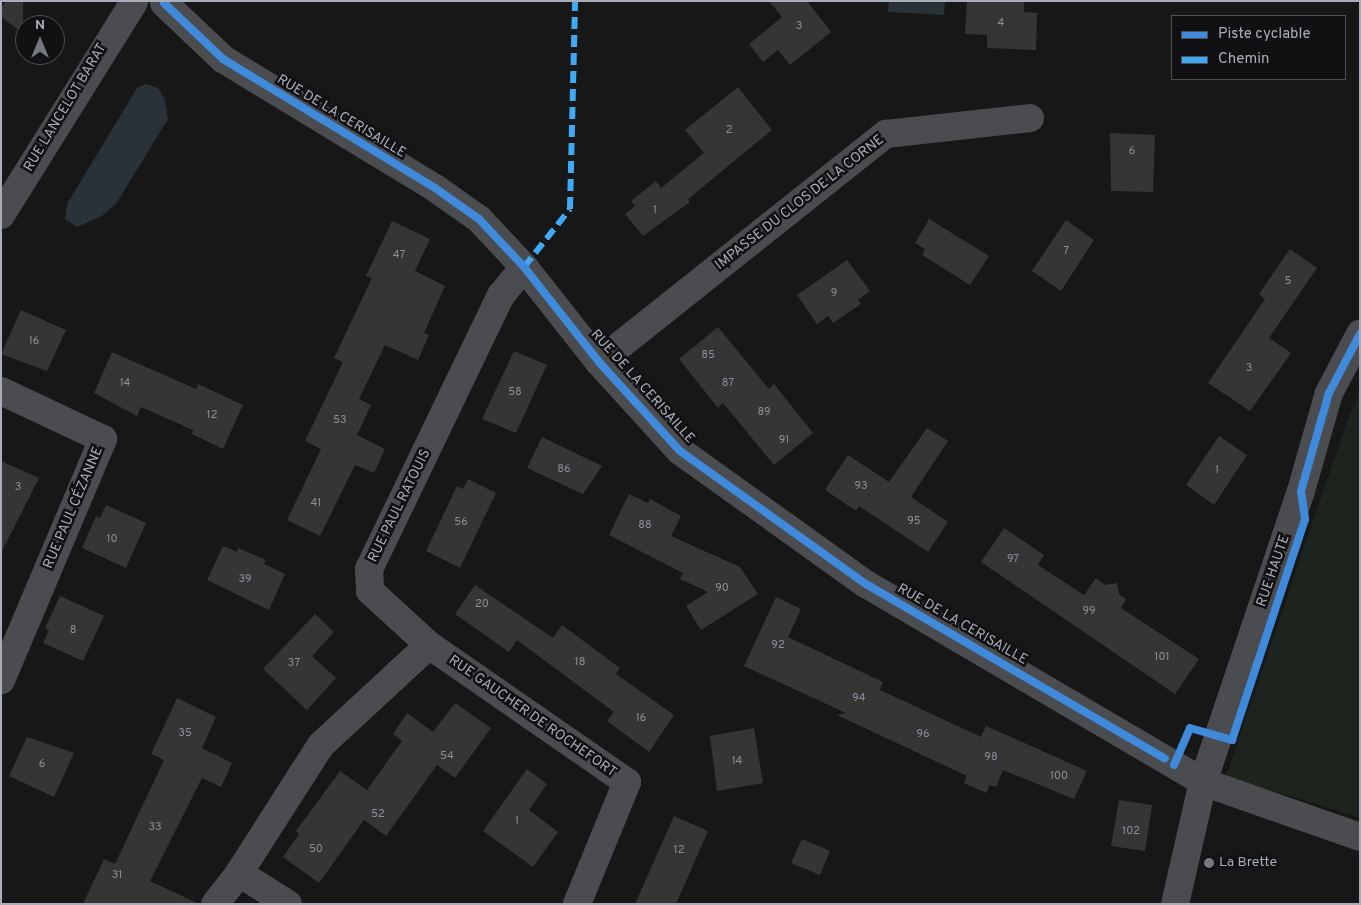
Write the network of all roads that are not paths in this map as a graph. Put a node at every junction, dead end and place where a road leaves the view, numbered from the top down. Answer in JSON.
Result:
{"nodes":[{"id":1,"x":133,"y":2,"type":"edge"},
{"id":2,"x":164,"y":2,"type":"edge"},
{"id":3,"x":1030,"y":118,"type":"dead end"},
{"id":4,"x":1,"y":215,"type":"edge"},
{"id":5,"x":524,"y":267,"type":"junction"},
{"id":6,"x":1360,"y":334,"type":"edge"},
{"id":7,"x":599,"y":362,"type":"junction"},
{"id":8,"x":1,"y":391,"type":"edge"},
{"id":9,"x":429,"y":645,"type":"junction"},
{"id":10,"x":1,"y":680,"type":"edge"},
{"id":11,"x":1203,"y":782,"type":"junction"},
{"id":12,"x":1360,"y":837,"type":"edge"},
{"id":13,"x":239,"y":873,"type":"junction"},
{"id":14,"x":215,"y":904,"type":"edge"},
{"id":15,"x":288,"y":904,"type":"edge"},
{"id":16,"x":577,"y":904,"type":"edge"},
{"id":17,"x":1175,"y":904,"type":"edge"}],
"edges":[{"from":1,"to":2,"type":"street"},
{"from":1,"to":4,"type":"street","name":"RUE LANCELOT BARAT"},
{"from":2,"to":5,"type":"street","name":"RUE DE LA CERISAILLE"},
{"from":3,"to":7,"type":"street","name":"IMPASSE DU CLOS DE LA CORNE"},
{"from":5,"to":7,"type":"street","name":"RUE DE LA CERISAILLE"},
{"from":5,"to":9,"type":"street","name":"RUE PAUL RATOUIS"},
{"from":6,"to":11,"type":"street","name":"RUE HAUTE"},
{"from":7,"to":11,"type":"street","name":"RUE DE LA CERISAILLE"},
{"from":8,"to":10,"type":"street","name":"RUE PAUL CÉZANNE"},
{"from":9,"to":13,"type":"street"},
{"from":9,"to":16,"type":"street","name":"RUE GAUCHER DE ROCHEFORT"},
{"from":11,"to":12,"type":"street","name":"RUE DE LA CERISAILLE"},
{"from":11,"to":17,"type":"street","name":"RUE HAUTE"},
{"from":13,"to":14,"type":"street"},
{"from":13,"to":15,"type":"street"}]}
